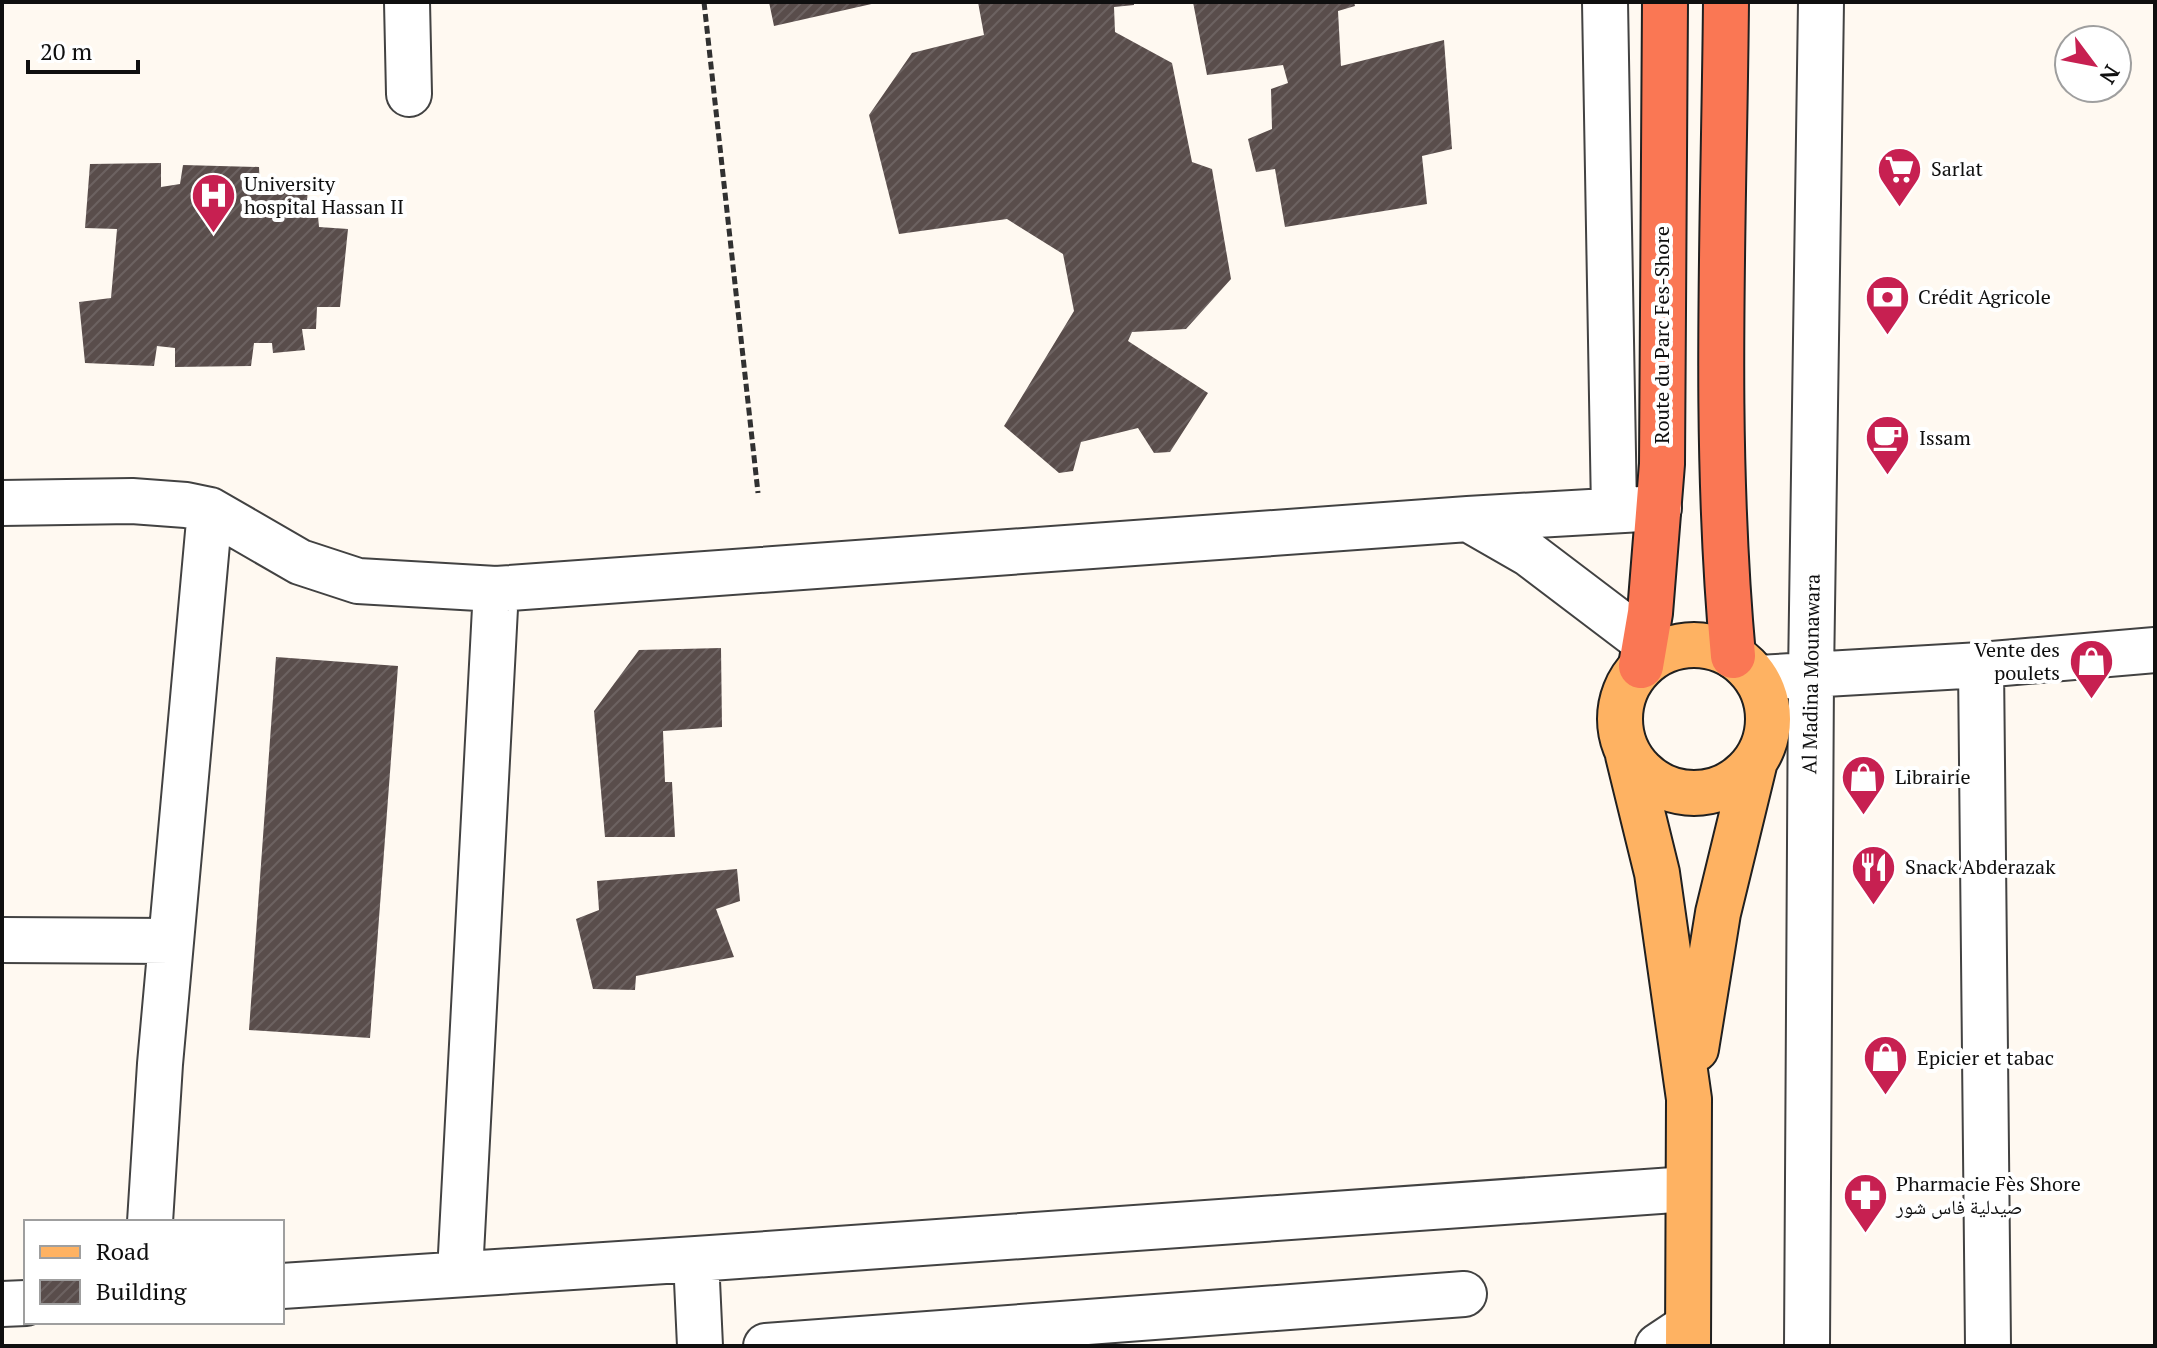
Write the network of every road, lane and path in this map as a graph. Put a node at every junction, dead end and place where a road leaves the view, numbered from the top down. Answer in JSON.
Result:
{"nodes":[{"id":1,"x":407,"y":2,"type":"edge"},
{"id":2,"x":704,"y":2,"type":"edge"},
{"id":3,"x":1605,"y":2,"type":"edge"},
{"id":4,"x":1665,"y":2,"type":"edge"},
{"id":5,"x":1726,"y":2,"type":"edge"},
{"id":6,"x":1821,"y":2,"type":"edge"},
{"id":7,"x":409,"y":94,"type":"dead end"},
{"id":8,"x":758,"y":493,"type":"dead end"},
{"id":9,"x":2,"y":503,"type":"edge"},
{"id":10,"x":1659,"y":508,"type":"junction"},
{"id":11,"x":210,"y":510,"type":"junction"},
{"id":12,"x":1614,"y":510,"type":"junction"},
{"id":13,"x":1468,"y":519,"type":"junction"},
{"id":14,"x":496,"y":589,"type":"junction"},
{"id":15,"x":2155,"y":650,"type":"edge"},
{"id":16,"x":1643,"y":654,"type":"junction"},
{"id":17,"x":1981,"y":665,"type":"junction"},
{"id":18,"x":1746,"y":667,"type":"junction"},
{"id":19,"x":1811,"y":676,"type":"junction"},
{"id":20,"x":1628,"y":755,"type":"junction"},
{"id":21,"x":1754,"y":765,"type":"junction"},
{"id":22,"x":2,"y":940,"type":"edge"},
{"id":23,"x":171,"y":941,"type":"junction"},
{"id":24,"x":1689,"y":1099,"type":"junction"},
{"id":25,"x":1688,"y":1189,"type":"junction"},
{"id":26,"x":150,"y":1220,"type":"edge"},
{"id":27,"x":696,"y":1259,"type":"junction"},
{"id":28,"x":460,"y":1273,"type":"junction"},
{"id":29,"x":284,"y":1286,"type":"edge"},
{"id":30,"x":1464,"y":1294,"type":"dead end"},
{"id":31,"x":24,"y":1303,"type":"edge"},
{"id":32,"x":2,"y":1304,"type":"edge"},
{"id":33,"x":1678,"y":1339,"type":"edge"},
{"id":34,"x":700,"y":1346,"type":"edge"},
{"id":35,"x":766,"y":1346,"type":"edge"},
{"id":36,"x":1807,"y":1346,"type":"edge"},
{"id":37,"x":1988,"y":1346,"type":"edge"}],
"edges":[{"from":1,"to":7,"type":"street"},
{"from":2,"to":8,"type":"path"},
{"from":3,"to":12,"type":"street"},
{"from":4,"to":10,"type":"highway","name":"Route du Parc Fes-Shore"},
{"from":5,"to":18,"type":"highway"},
{"from":6,"to":19,"type":"street","name":"Al Madina Mounawara"},
{"from":9,"to":11,"type":"street"},
{"from":10,"to":12,"type":"street"},
{"from":10,"to":16,"type":"highway","name":"Route du Parc Fes-Shore"},
{"from":11,"to":14,"type":"street"},
{"from":11,"to":23,"type":"street"},
{"from":12,"to":13,"type":"street"},
{"from":13,"to":14,"type":"street"},
{"from":13,"to":16,"type":"street"},
{"from":14,"to":28,"type":"street"},
{"from":15,"to":17,"type":"street"},
{"from":16,"to":18,"type":"main road"},
{"from":16,"to":20,"type":"main road"},
{"from":17,"to":19,"type":"street"},
{"from":17,"to":37,"type":"street"},
{"from":18,"to":19,"type":"street"},
{"from":18,"to":21,"type":"main road"},
{"from":19,"to":36,"type":"street","name":"Al Madina Mounawara"},
{"from":20,"to":21,"type":"main road"},
{"from":20,"to":24,"type":"main road"},
{"from":21,"to":24,"type":"main road"},
{"from":22,"to":23,"type":"street"},
{"from":23,"to":26,"type":"street"},
{"from":24,"to":25,"type":"main road"},
{"from":25,"to":27,"type":"street"},
{"from":25,"to":33,"type":"main road"},
{"from":27,"to":28,"type":"street"},
{"from":27,"to":34,"type":"street"},
{"from":28,"to":29,"type":"street"},
{"from":30,"to":35,"type":"street"},
{"from":31,"to":32,"type":"street"}]}
